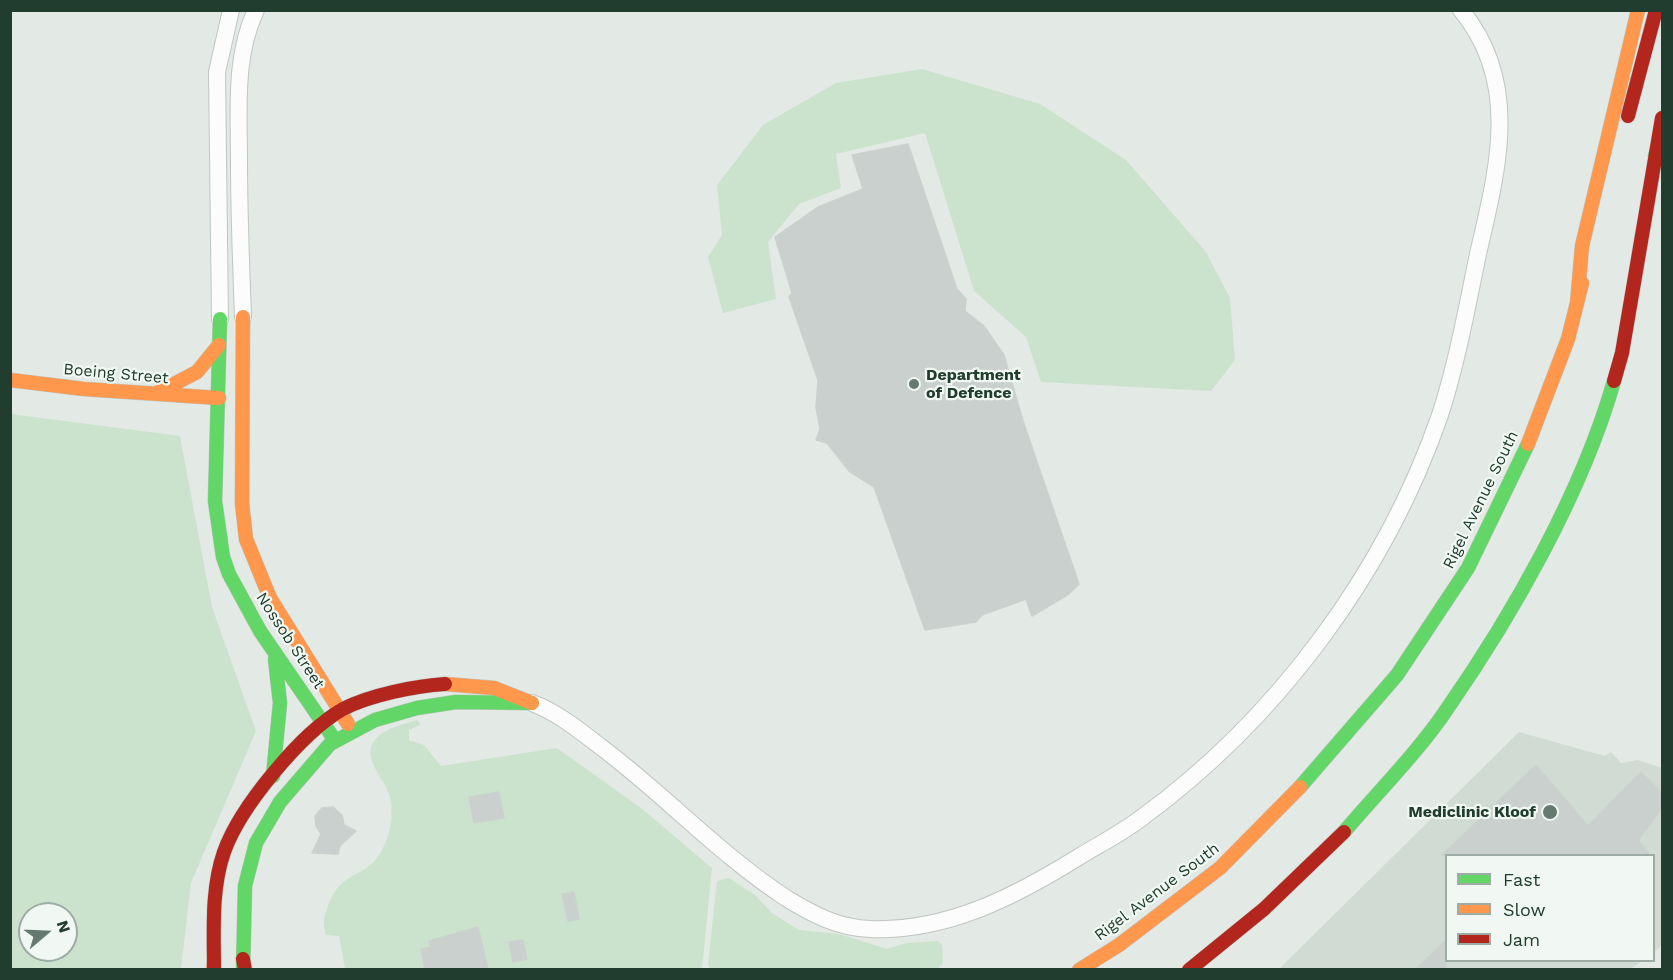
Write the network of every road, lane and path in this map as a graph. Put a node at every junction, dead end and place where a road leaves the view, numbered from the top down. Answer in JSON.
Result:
{"nodes":[{"id":1,"x":231,"y":10,"type":"edge"},
{"id":2,"x":256,"y":10,"type":"edge"},
{"id":3,"x":1461,"y":10,"type":"edge"},
{"id":4,"x":1638,"y":10,"type":"edge"},
{"id":5,"x":1656,"y":10,"type":"edge"},
{"id":6,"x":1662,"y":118,"type":"edge"},
{"id":7,"x":1662,"y":135,"type":"edge"},
{"id":8,"x":1655,"y":156,"type":"junction"},
{"id":9,"x":1577,"y":304,"type":"junction"},
{"id":10,"x":243,"y":317,"type":"junction"},
{"id":11,"x":220,"y":319,"type":"joint"},
{"id":12,"x":219,"y":345,"type":"junction"},
{"id":13,"x":10,"y":380,"type":"edge"},
{"id":14,"x":155,"y":394,"type":"junction"},
{"id":15,"x":191,"y":397,"type":"junction"},
{"id":16,"x":219,"y":398,"type":"junction"},
{"id":17,"x":217,"y":450,"type":"junction"},
{"id":18,"x":243,"y":478,"type":"junction"},
{"id":19,"x":273,"y":649,"type":"junction"},
{"id":20,"x":532,"y":703,"type":"junction"},
{"id":21,"x":341,"y":710,"type":"junction"},
{"id":22,"x":324,"y":724,"type":"junction"},
{"id":23,"x":353,"y":731,"type":"junction"},
{"id":24,"x":335,"y":740,"type":"junction"},
{"id":25,"x":273,"y":776,"type":"junction"},
{"id":26,"x":244,"y":966,"type":"edge"},
{"id":27,"x":214,"y":967,"type":"edge"},
{"id":28,"x":1080,"y":969,"type":"edge"},
{"id":29,"x":1190,"y":969,"type":"edge"}],
"edges":[{"from":1,"to":11,"type":"street"},
{"from":2,"to":10,"type":"street"},
{"from":3,"to":20,"type":"street"},
{"from":4,"to":9,"type":"main road"},
{"from":5,"to":9,"type":"main road","name":"Rigel Avenue South"},
{"from":6,"to":8,"type":"main road"},
{"from":7,"to":8,"type":"main road"},
{"from":8,"to":29,"type":"main road"},
{"from":9,"to":28,"type":"main road","name":"Rigel Avenue South"},
{"from":10,"to":16,"type":"main road"},
{"from":10,"to":18,"type":"main road"},
{"from":11,"to":12,"type":"main road","name":"Nossob Street"},
{"from":12,"to":14,"type":"main road"},
{"from":12,"to":16,"type":"main road","name":"Nossob Street"},
{"from":13,"to":14,"type":"main road","name":"Boeing Street"},
{"from":14,"to":15,"type":"main road","name":"Boeing Street"},
{"from":15,"to":16,"type":"main road","name":"Boeing Street"},
{"from":15,"to":17,"type":"main road"},
{"from":16,"to":17,"type":"main road","name":"Nossob Street"},
{"from":16,"to":18,"type":"main road"},
{"from":17,"to":19,"type":"main road","name":"Nossob Street"},
{"from":18,"to":21,"type":"main road","name":"Nossob Street"},
{"from":19,"to":22,"type":"main road","name":"Nossob Street"},
{"from":19,"to":25,"type":"main road"},
{"from":20,"to":21,"type":"main road"},
{"from":20,"to":23,"type":"main road"},
{"from":21,"to":22,"type":"main road"},
{"from":21,"to":23,"type":"main road","name":"Nossob Street"},
{"from":22,"to":24,"type":"main road","name":"Nossob Street"},
{"from":22,"to":25,"type":"main road"},
{"from":23,"to":24,"type":"main road"},
{"from":24,"to":26,"type":"main road"},
{"from":25,"to":27,"type":"main road"}]}
